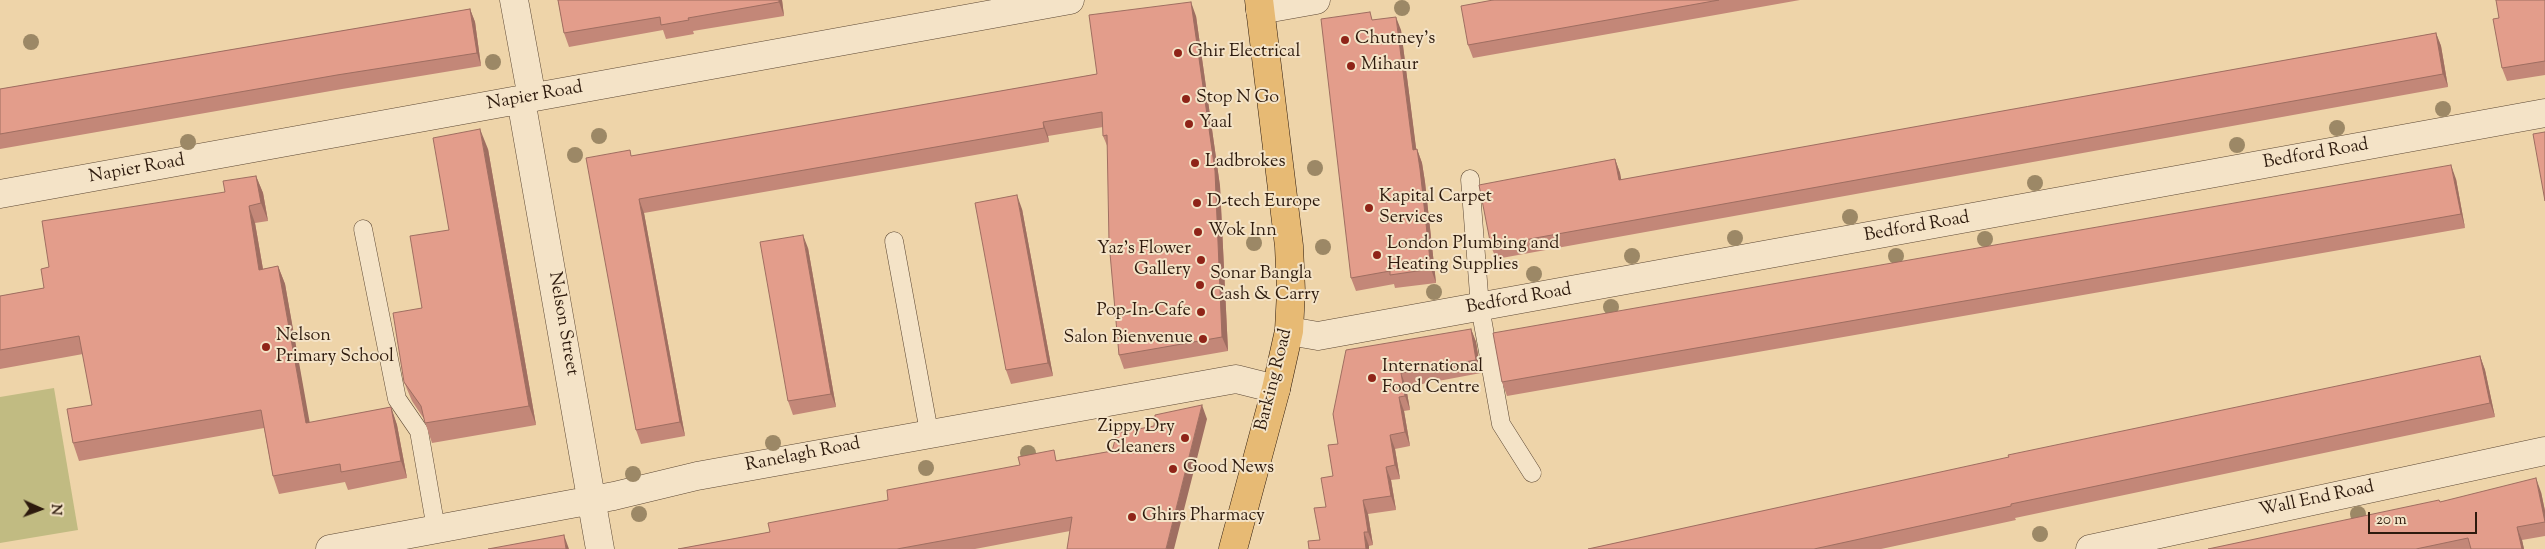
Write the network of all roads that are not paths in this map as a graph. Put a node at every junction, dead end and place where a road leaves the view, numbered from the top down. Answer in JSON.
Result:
{"nodes":[{"id":1,"x":514,"y":0,"type":"edge"},
{"id":2,"x":1070,"y":0,"type":"edge"},
{"id":3,"x":1316,"y":0,"type":"edge"},
{"id":4,"x":1259,"y":5,"type":"edge"},
{"id":5,"x":526,"y":99,"type":"junction"},
{"id":6,"x":2545,"y":113,"type":"edge"},
{"id":7,"x":1470,"y":179,"type":"dead end"},
{"id":8,"x":0,"y":194,"type":"edge"},
{"id":9,"x":363,"y":229,"type":"dead end"},
{"id":10,"x":894,"y":241,"type":"dead end"},
{"id":11,"x":1480,"y":307,"type":"junction"},
{"id":12,"x":1289,"y":331,"type":"junction"},
{"id":13,"x":1276,"y":389,"type":"junction"},
{"id":14,"x":929,"y":432,"type":"junction"},
{"id":15,"x":2545,"y":451,"type":"edge"},
{"id":16,"x":1532,"y":472,"type":"dead end"},
{"id":17,"x":592,"y":500,"type":"junction"},
{"id":18,"x":436,"y":529,"type":"junction"},
{"id":19,"x":330,"y":549,"type":"edge"},
{"id":20,"x":600,"y":549,"type":"edge"},
{"id":21,"x":1233,"y":549,"type":"edge"},
{"id":22,"x":2090,"y":549,"type":"edge"}],
"edges":[{"from":1,"to":5,"type":"street","name":"Nelson Street"},
{"from":2,"to":5,"type":"street","name":"Napier Road"},
{"from":3,"to":4,"type":"street"},
{"from":4,"to":12,"type":"main road","name":"Barking Road"},
{"from":5,"to":8,"type":"street","name":"Napier Road"},
{"from":5,"to":17,"type":"street","name":"Nelson Street"},
{"from":6,"to":11,"type":"street","name":"Bedford Road"},
{"from":7,"to":11,"type":"lane"},
{"from":9,"to":18,"type":"lane"},
{"from":10,"to":14,"type":"lane"},
{"from":11,"to":12,"type":"street","name":"Bedford Road"},
{"from":11,"to":16,"type":"lane"},
{"from":12,"to":13,"type":"main road","name":"Barking Road"},
{"from":13,"to":14,"type":"street","name":"Ranelagh Road"},
{"from":13,"to":21,"type":"main road","name":"Barking Road"},
{"from":14,"to":17,"type":"street","name":"Ranelagh Road"},
{"from":15,"to":22,"type":"street","name":"Wall End Road"},
{"from":17,"to":18,"type":"street","name":"Ranelagh Road"},
{"from":17,"to":20,"type":"street","name":"Nelson Street"},
{"from":18,"to":19,"type":"street","name":"Ranelagh Road"}]}
